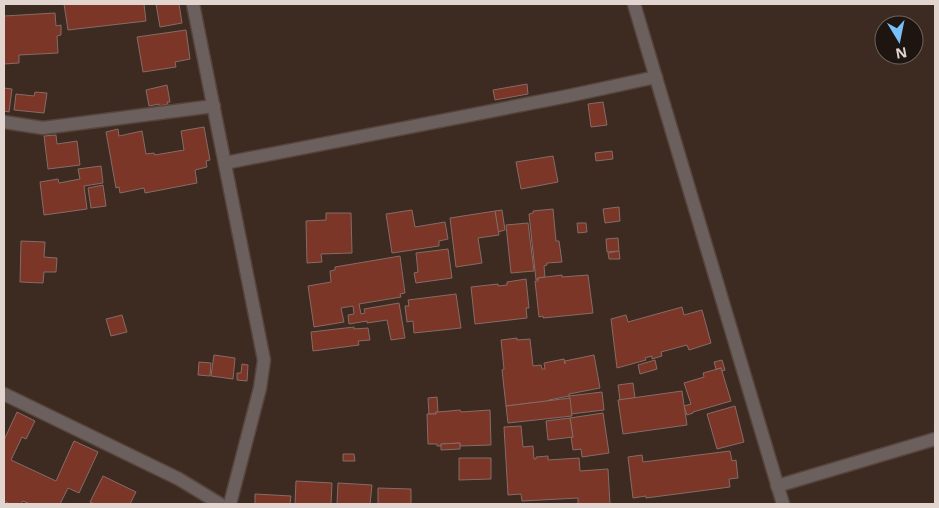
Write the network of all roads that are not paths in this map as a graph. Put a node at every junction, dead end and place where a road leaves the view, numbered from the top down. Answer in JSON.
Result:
{"nodes":[{"id":1,"x":193,"y":4,"type":"edge"},
{"id":2,"x":634,"y":4,"type":"edge"},
{"id":3,"x":656,"y":77,"type":"junction"},
{"id":4,"x":214,"y":106,"type":"junction"},
{"id":5,"x":4,"y":122,"type":"edge"},
{"id":6,"x":225,"y":163,"type":"junction"},
{"id":7,"x":4,"y":394,"type":"edge"},
{"id":8,"x":935,"y":439,"type":"edge"},
{"id":9,"x":777,"y":486,"type":"junction"},
{"id":10,"x":220,"y":504,"type":"edge"},
{"id":11,"x":230,"y":504,"type":"edge"},
{"id":12,"x":783,"y":504,"type":"edge"}],
"edges":[{"from":1,"to":4,"type":"street"},
{"from":2,"to":3,"type":"street"},
{"from":3,"to":6,"type":"street"},
{"from":3,"to":9,"type":"street"},
{"from":4,"to":5,"type":"street"},
{"from":4,"to":6,"type":"street"},
{"from":6,"to":11,"type":"street"},
{"from":7,"to":10,"type":"street"},
{"from":8,"to":9,"type":"street"},
{"from":9,"to":12,"type":"street"}]}
